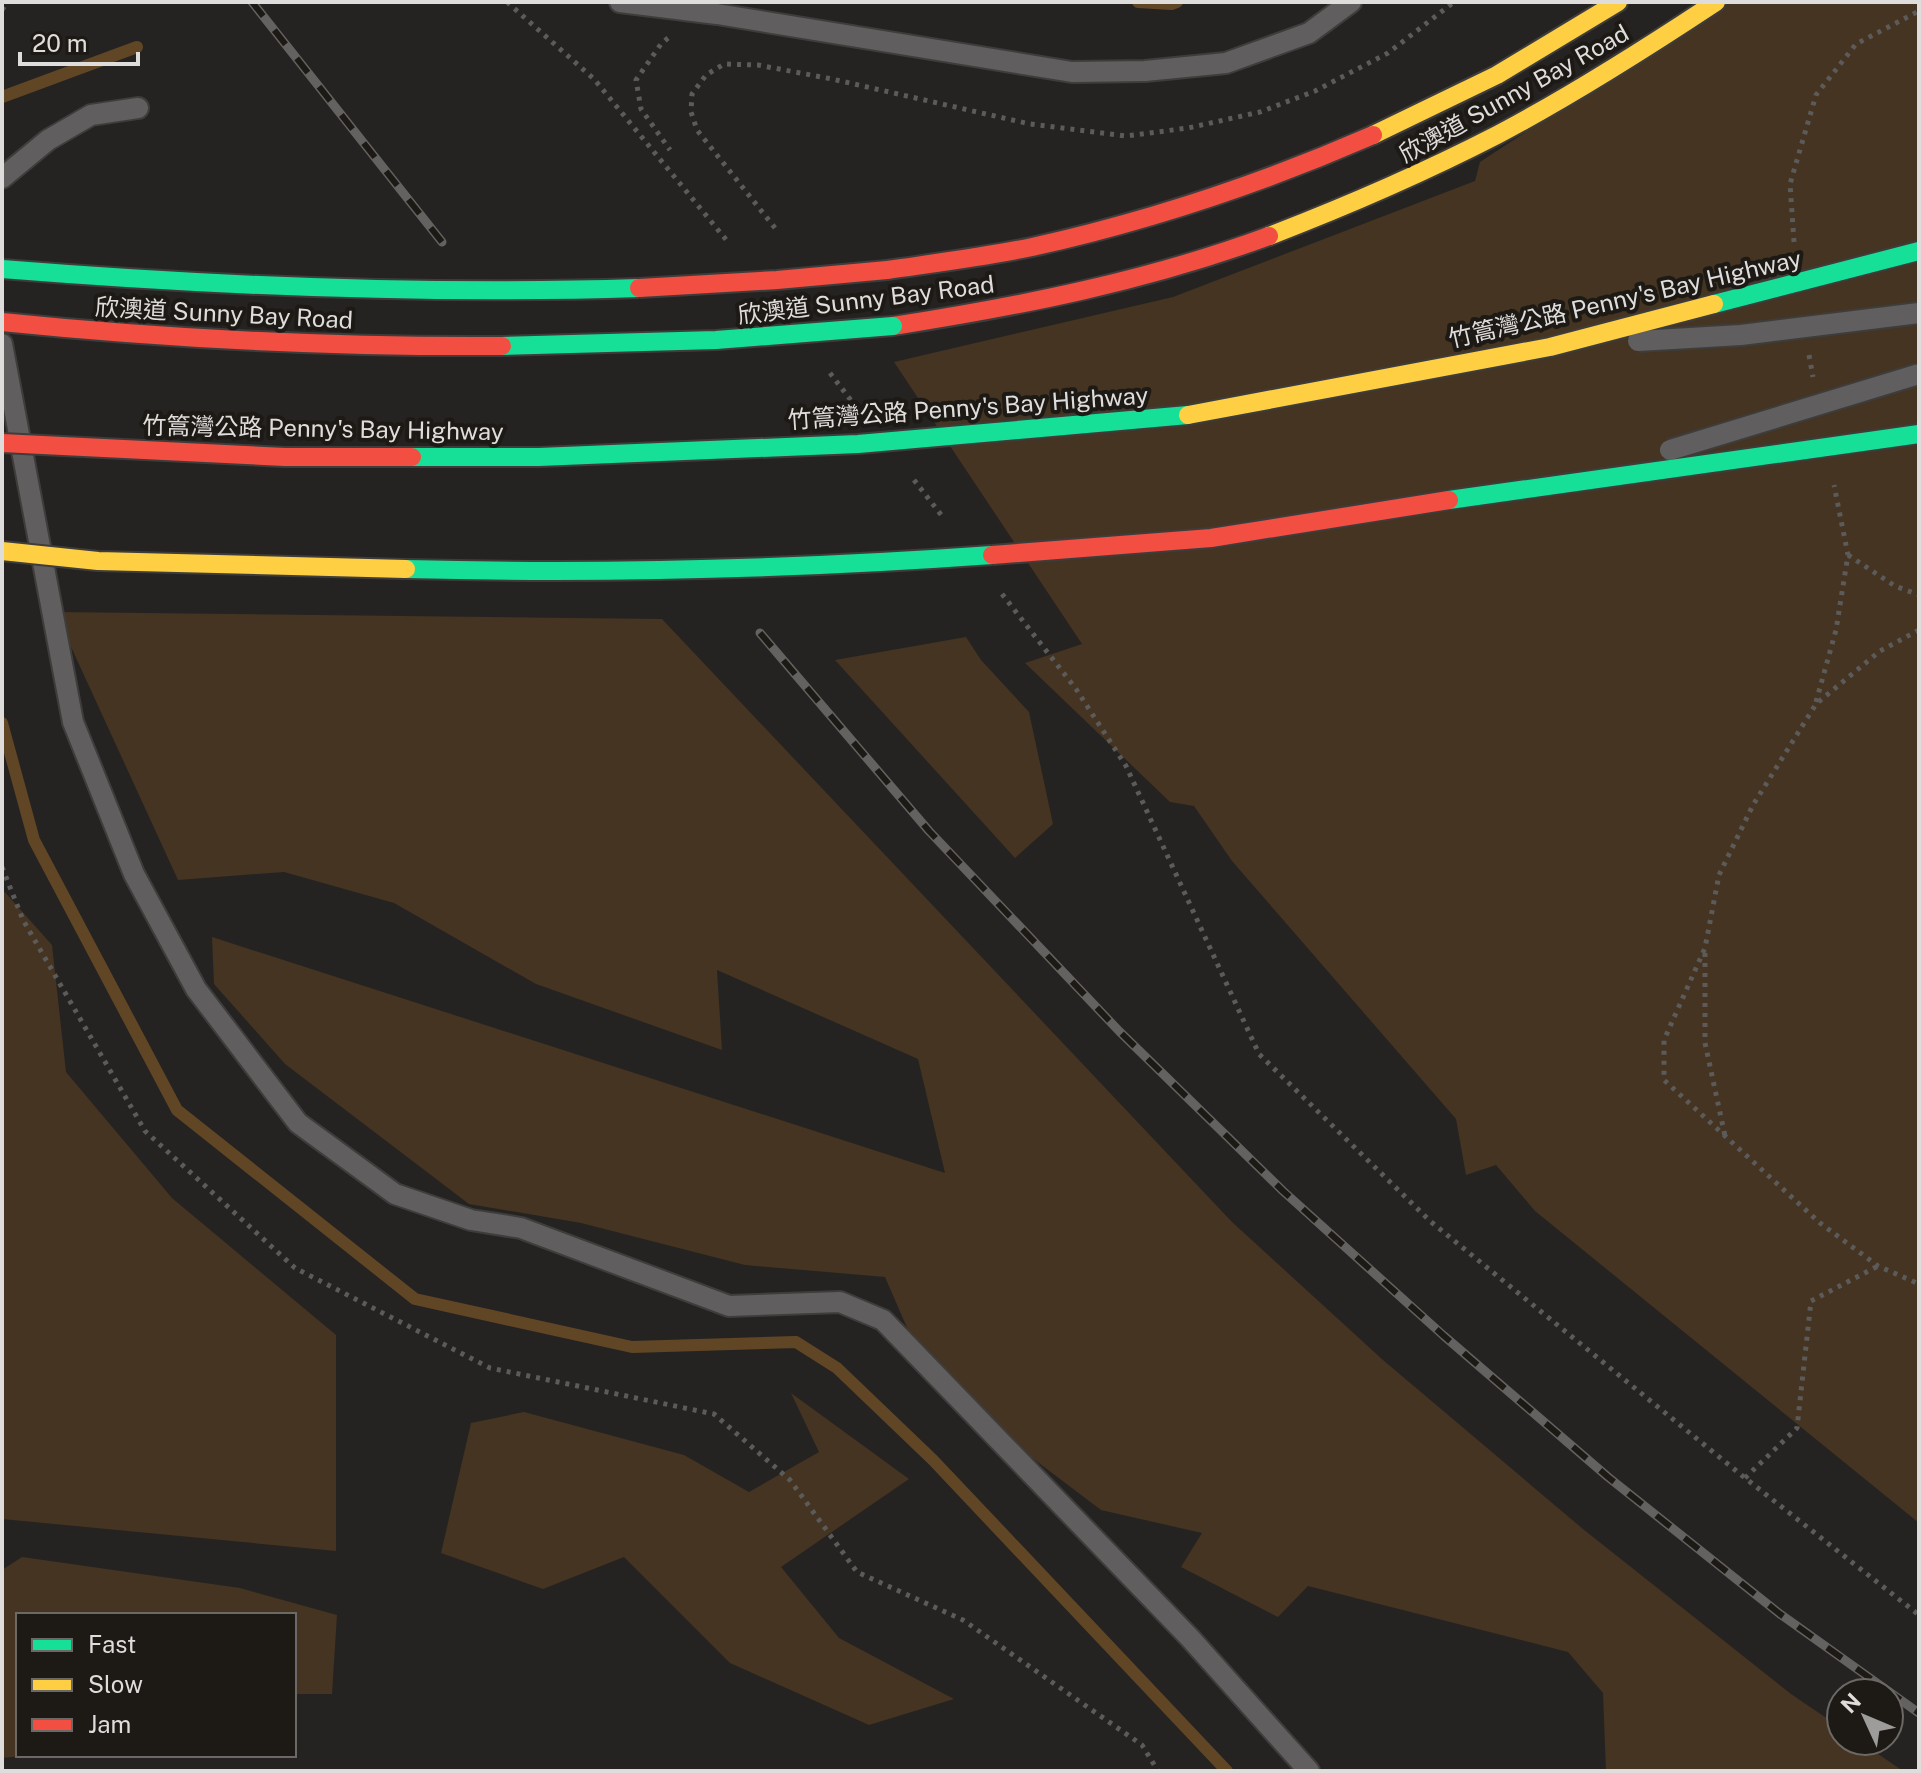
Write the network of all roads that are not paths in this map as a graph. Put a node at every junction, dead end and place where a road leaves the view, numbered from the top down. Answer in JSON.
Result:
{"nodes":[{"id":1,"x":620,"y":2,"type":"edge"},
{"id":2,"x":1351,"y":2,"type":"edge"},
{"id":3,"x":1618,"y":2,"type":"edge"},
{"id":4,"x":1716,"y":2,"type":"edge"},
{"id":5,"x":138,"y":108,"type":"dead end"},
{"id":6,"x":2,"y":178,"type":"edge"},
{"id":7,"x":1919,"y":251,"type":"edge"},
{"id":8,"x":2,"y":269,"type":"edge"},
{"id":9,"x":1919,"y":313,"type":"edge"},
{"id":10,"x":2,"y":322,"type":"edge"},
{"id":11,"x":2,"y":344,"type":"edge"},
{"id":12,"x":1550,"y":347,"type":"junction"},
{"id":13,"x":1919,"y":374,"type":"edge"},
{"id":14,"x":1919,"y":434,"type":"edge"},
{"id":15,"x":2,"y":443,"type":"edge"},
{"id":16,"x":1565,"y":482,"type":"junction"},
{"id":17,"x":2,"y":551,"type":"edge"},
{"id":18,"x":1309,"y":1771,"type":"edge"}],
"edges":[{"from":1,"to":2,"type":"lane"},
{"from":3,"to":8,"type":"main road","name":"欣澳道 Sunny Bay Road","bridge":true},
{"from":4,"to":10,"type":"main road","name":"欣澳道 Sunny Bay Road","bridge":true},
{"from":5,"to":6,"type":"lane"},
{"from":7,"to":12,"type":"main road","name":"竹篙灣公路 Penny's Bay Highway","bridge":true},
{"from":9,"to":12,"type":"lane","bridge":true},
{"from":11,"to":18,"type":"lane"},
{"from":12,"to":15,"type":"main road","name":"竹篙灣公路 Penny's Bay Highway","bridge":true},
{"from":13,"to":16,"type":"lane","bridge":true},
{"from":14,"to":16,"type":"main road","bridge":true},
{"from":16,"to":17,"type":"main road","bridge":true}]}
